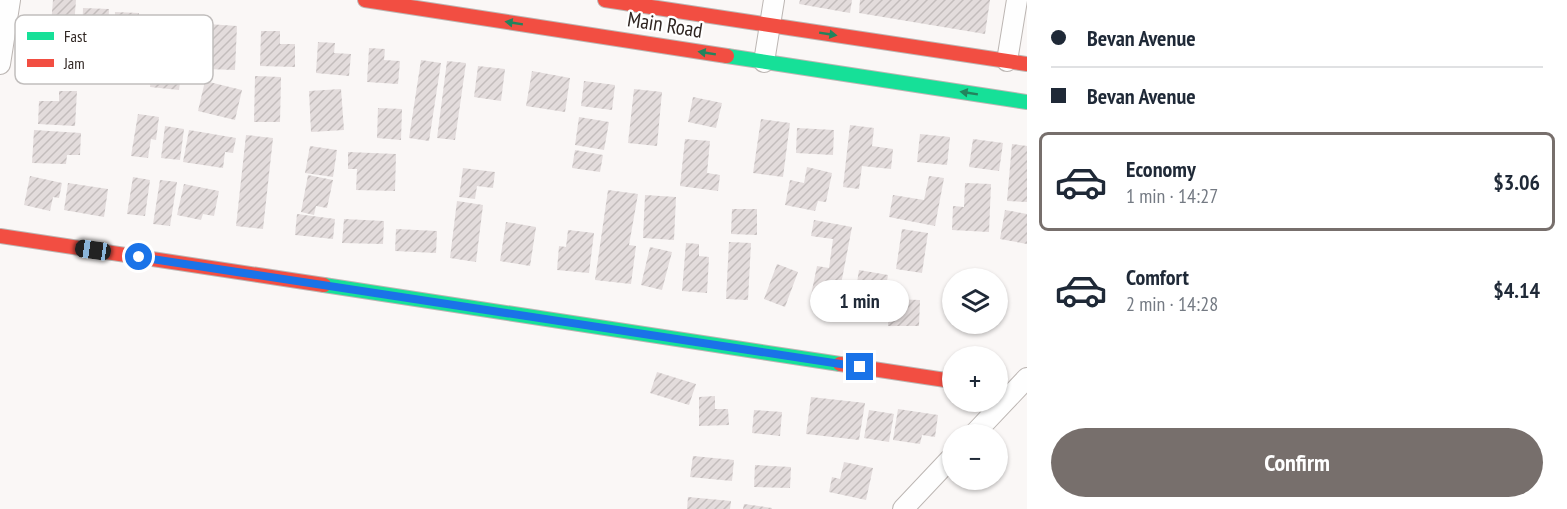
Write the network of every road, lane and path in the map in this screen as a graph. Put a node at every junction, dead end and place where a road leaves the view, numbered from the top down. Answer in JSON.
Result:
{"nodes":[{"id":1,"x":10,"y":0,"type":"edge"},
{"id":2,"x":365,"y":0,"type":"edge"},
{"id":3,"x":604,"y":0,"type":"edge"},
{"id":4,"x":774,"y":0,"type":"edge"},
{"id":5,"x":1017,"y":0,"type":"edge"},
{"id":6,"x":418,"y":4,"type":"edge"},
{"id":7,"x":770,"y":25,"type":"junction"},
{"id":8,"x":1007,"y":61,"type":"junction"},
{"id":9,"x":764,"y":62,"type":"junction"},
{"id":10,"x":0,"y":64,"type":"edge"},
{"id":11,"x":1027,"y":64,"type":"edge"},
{"id":12,"x":1027,"y":102,"type":"edge"},
{"id":13,"x":0,"y":236,"type":"edge"},
{"id":14,"x":1027,"y":378,"type":"edge"},
{"id":15,"x":942,"y":379,"type":"edge"},
{"id":16,"x":1008,"y":395,"type":"edge"},
{"id":17,"x":992,"y":412,"type":"edge"},
{"id":18,"x":982,"y":424,"type":"edge"},
{"id":19,"x":942,"y":468,"type":"edge"},
{"id":20,"x":903,"y":509,"type":"edge"}],
"edges":[{"from":1,"to":10,"type":"street"},
{"from":2,"to":6,"type":"main road","name":"Main Road"},
{"from":3,"to":7,"type":"main road","name":"Main Road"},
{"from":4,"to":7,"type":"street"},
{"from":5,"to":8,"type":"street"},
{"from":9,"to":6,"type":"main road","name":"Main Road","one_way":true},
{"from":7,"to":8,"type":"main road","name":"Main Road","one_way":true},
{"from":7,"to":9,"type":"street"},
{"from":8,"to":11,"type":"main road","name":"Main Road"},
{"from":12,"to":9,"type":"main road","name":"Main Road","one_way":true},
{"from":13,"to":15,"type":"main road"},
{"from":14,"to":16,"type":"street"},
{"from":17,"to":18,"type":"street"},
{"from":19,"to":20,"type":"street"}]}
